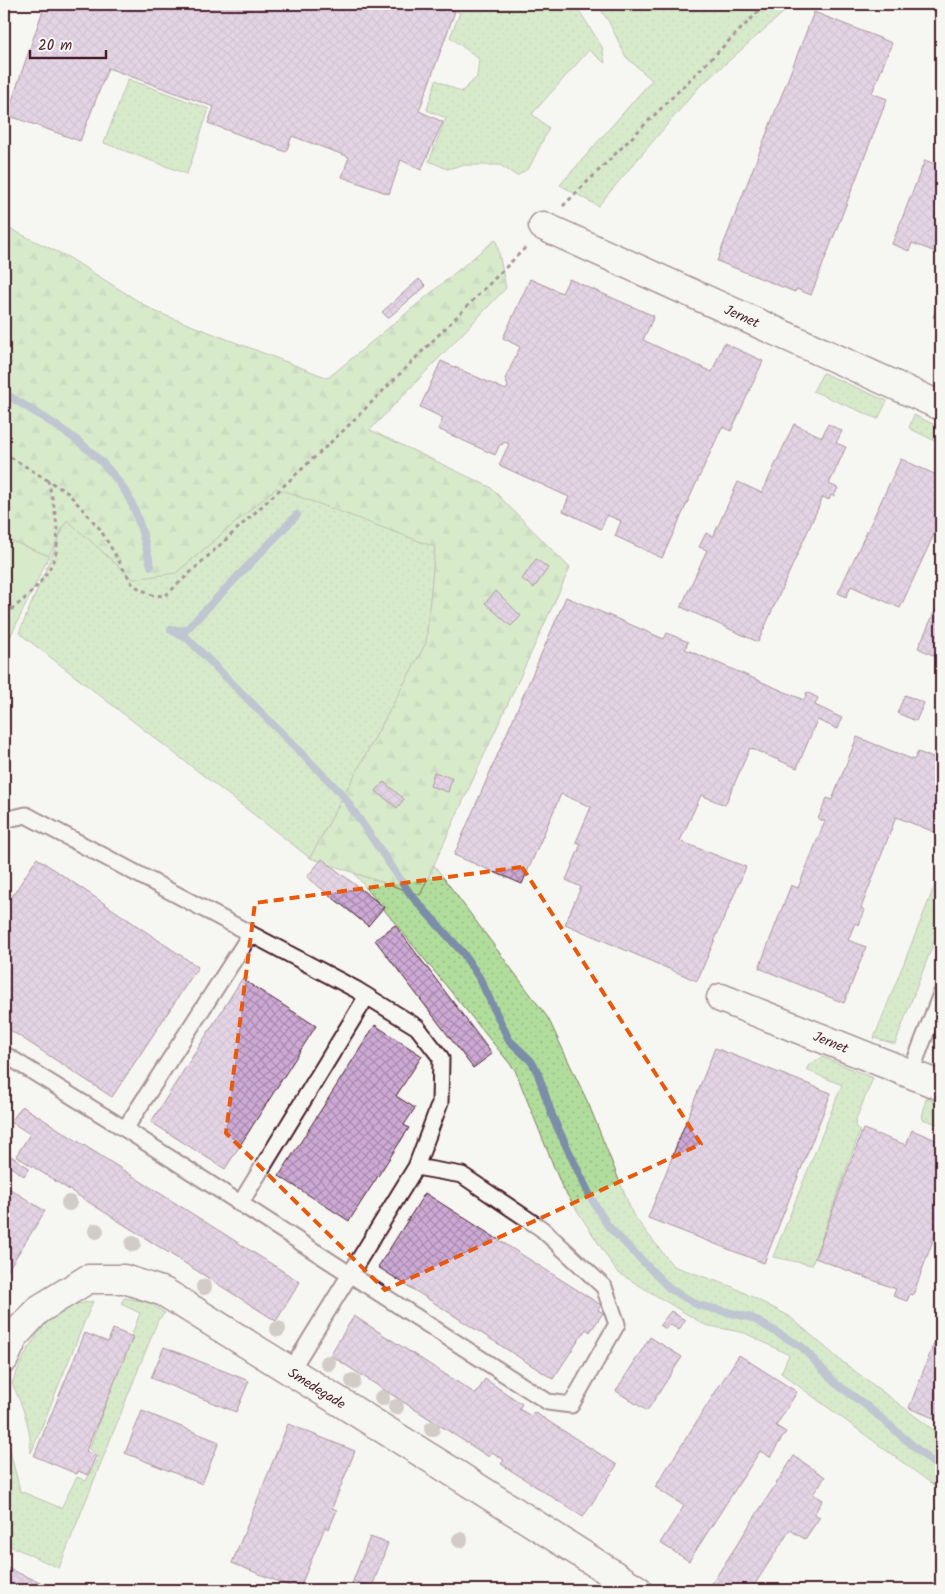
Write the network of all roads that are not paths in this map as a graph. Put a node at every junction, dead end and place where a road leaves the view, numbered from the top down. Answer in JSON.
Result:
{"nodes":[{"id":1,"x":543,"y":226,"type":"road end"},
{"id":2,"x":941,"y":406,"type":"edge"},
{"id":3,"x":4,"y":820,"type":"edge"},
{"id":4,"x":250,"y":935,"type":"junction"},
{"id":5,"x":941,"y":994,"type":"edge"},
{"id":6,"x":367,"y":996,"type":"junction"},
{"id":7,"x":720,"y":998,"type":"dead end"},
{"id":8,"x":4,"y":1054,"type":"edge"},
{"id":9,"x":910,"y":1074,"type":"junction"},
{"id":10,"x":941,"y":1086,"type":"edge"},
{"id":11,"x":126,"y":1129,"type":"junction"},
{"id":12,"x":416,"y":1167,"type":"junction"},
{"id":13,"x":240,"y":1204,"type":"junction"},
{"id":14,"x":349,"y":1274,"type":"junction"},
{"id":15,"x":4,"y":1359,"type":"edge"},
{"id":16,"x":290,"y":1372,"type":"junction"},
{"id":17,"x":638,"y":1590,"type":"edge"}],
"edges":[{"from":1,"to":2,"type":"street","name":"Jernet"},
{"from":3,"to":4,"type":"lane"},
{"from":4,"to":6,"type":"lane"},
{"from":4,"to":11,"type":"lane"},
{"from":5,"to":9,"type":"lane"},
{"from":6,"to":12,"type":"lane"},
{"from":6,"to":13,"type":"lane"},
{"from":7,"to":9,"type":"street","name":"Jernet"},
{"from":8,"to":11,"type":"lane"},
{"from":9,"to":10,"type":"street","name":"Jernet"},
{"from":11,"to":13,"type":"lane"},
{"from":12,"to":14,"type":"lane"},
{"from":12,"to":14,"type":"lane"},
{"from":13,"to":14,"type":"lane"},
{"from":14,"to":16,"type":"lane"},
{"from":15,"to":16,"type":"street","name":"Smedegade"},
{"from":16,"to":17,"type":"street","name":"Smedegade"}]}
